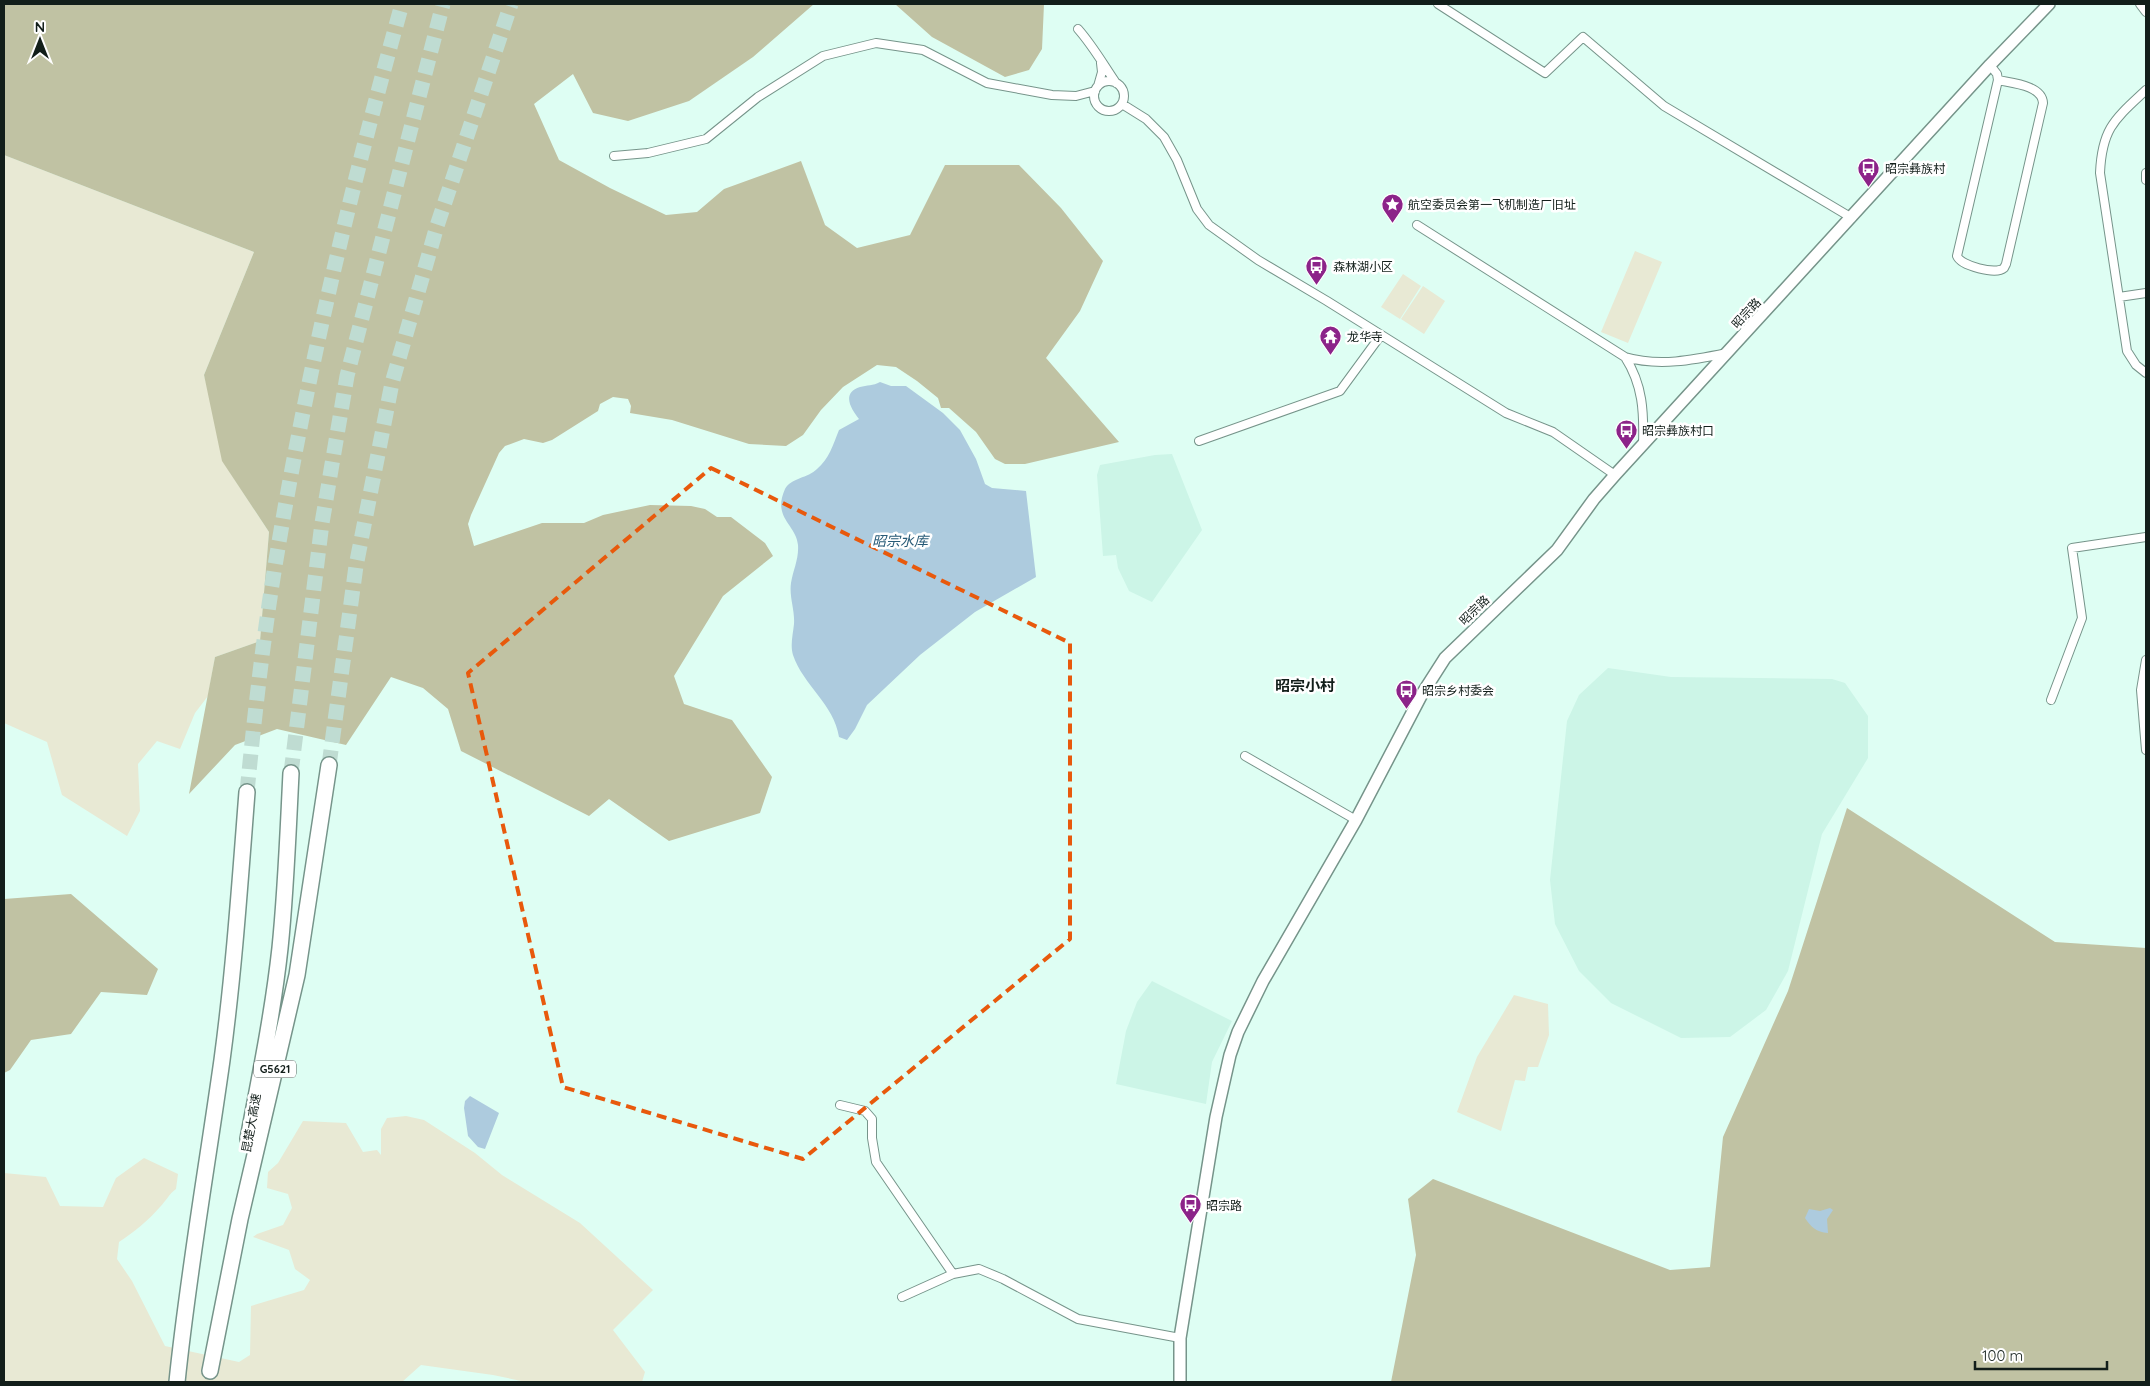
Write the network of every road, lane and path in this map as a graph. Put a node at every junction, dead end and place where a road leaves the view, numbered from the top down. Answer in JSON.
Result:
{"nodes":[{"id":1,"x":1438,"y":4,"type":"edge"},
{"id":2,"x":2049,"y":4,"type":"edge"},
{"id":3,"x":2140,"y":4,"type":"edge"},
{"id":4,"x":2146,"y":12,"type":"edge"},
{"id":5,"x":1078,"y":29,"type":"dead end"},
{"id":6,"x":1100,"y":61,"type":"junction"},
{"id":7,"x":1990,"y":64,"type":"junction"},
{"id":8,"x":1998,"y":80,"type":"junction"},
{"id":9,"x":1116,"y":83,"type":"junction"},
{"id":10,"x":1096,"y":88,"type":"junction"},
{"id":11,"x":2146,"y":90,"type":"edge"},
{"id":12,"x":1076,"y":96,"type":"junction"},
{"id":13,"x":1122,"y":104,"type":"junction"},
{"id":14,"x":1097,"y":105,"type":"junction"},
{"id":15,"x":614,"y":156,"type":"dead end"},
{"id":16,"x":2146,"y":173,"type":"edge"},
{"id":17,"x":2146,"y":180,"type":"edge"},
{"id":18,"x":1852,"y":218,"type":"junction"},
{"id":19,"x":1417,"y":225,"type":"dead end"},
{"id":20,"x":2146,"y":294,"type":"edge"},
{"id":21,"x":2119,"y":297,"type":"junction"},
{"id":22,"x":1381,"y":335,"type":"junction"},
{"id":23,"x":1728,"y":352,"type":"junction"},
{"id":24,"x":1625,"y":357,"type":"junction"},
{"id":25,"x":2146,"y":373,"type":"edge"},
{"id":26,"x":1199,"y":441,"type":"dead end"},
{"id":27,"x":1643,"y":445,"type":"junction"},
{"id":28,"x":1615,"y":475,"type":"junction"},
{"id":29,"x":2146,"y":537,"type":"edge"},
{"id":30,"x":2146,"y":660,"type":"edge"},
{"id":31,"x":2051,"y":700,"type":"dead end"},
{"id":32,"x":2146,"y":750,"type":"edge"},
{"id":33,"x":1245,"y":756,"type":"dead end"},
{"id":34,"x":330,"y":765,"type":"tunnel mouth"},
{"id":35,"x":291,"y":773,"type":"tunnel mouth"},
{"id":36,"x":247,"y":792,"type":"tunnel mouth"},
{"id":37,"x":1356,"y":820,"type":"junction"},
{"id":38,"x":840,"y":1105,"type":"dead end"},
{"id":39,"x":953,"y":1274,"type":"junction"},
{"id":40,"x":902,"y":1297,"type":"dead end"},
{"id":41,"x":1180,"y":1338,"type":"junction"},
{"id":42,"x":209,"y":1377,"type":"edge"},
{"id":43,"x":177,"y":1382,"type":"edge"},
{"id":44,"x":1180,"y":1382,"type":"edge"}],
"edges":[{"from":1,"to":18,"type":"street"},
{"from":2,"to":7,"type":"street","name":"昭宗路"},
{"from":3,"to":4,"type":"street"},
{"from":5,"to":6,"type":"street"},
{"from":6,"to":9,"type":"street"},
{"from":6,"to":10,"type":"street"},
{"from":7,"to":8,"type":"street"},
{"from":7,"to":18,"type":"street","name":"昭宗路"},
{"from":8,"to":8,"type":"street"},
{"from":9,"to":10,"type":"street"},
{"from":9,"to":13,"type":"street"},
{"from":10,"to":12,"type":"street"},
{"from":10,"to":14,"type":"street"},
{"from":11,"to":21,"type":"street"},
{"from":12,"to":14,"type":"street"},
{"from":12,"to":15,"type":"street"},
{"from":13,"to":14,"type":"street"},
{"from":13,"to":22,"type":"street"},
{"from":16,"to":17,"type":"street"},
{"from":18,"to":23,"type":"street","name":"昭宗路"},
{"from":19,"to":24,"type":"street"},
{"from":20,"to":21,"type":"street"},
{"from":21,"to":25,"type":"street"},
{"from":22,"to":26,"type":"street"},
{"from":22,"to":28,"type":"street"},
{"from":23,"to":24,"type":"street"},
{"from":23,"to":27,"type":"street","name":"昭宗路"},
{"from":24,"to":27,"type":"street"},
{"from":27,"to":28,"type":"street","name":"昭宗路"},
{"from":28,"to":37,"type":"street","name":"昭宗路"},
{"from":29,"to":31,"type":"street"},
{"from":30,"to":32,"type":"street"},
{"from":33,"to":37,"type":"street"},
{"from":34,"to":42,"type":"highway","number":"G5621"},
{"from":35,"to":42,"type":"highway","name":"昆楚大高速","number":"G5621"},
{"from":36,"to":43,"type":"highway"},
{"from":37,"to":41,"type":"street","name":"昭宗路"},
{"from":38,"to":39,"type":"street"},
{"from":39,"to":40,"type":"street"},
{"from":39,"to":41,"type":"street"},
{"from":41,"to":44,"type":"street","name":"昭宗路"}]}
